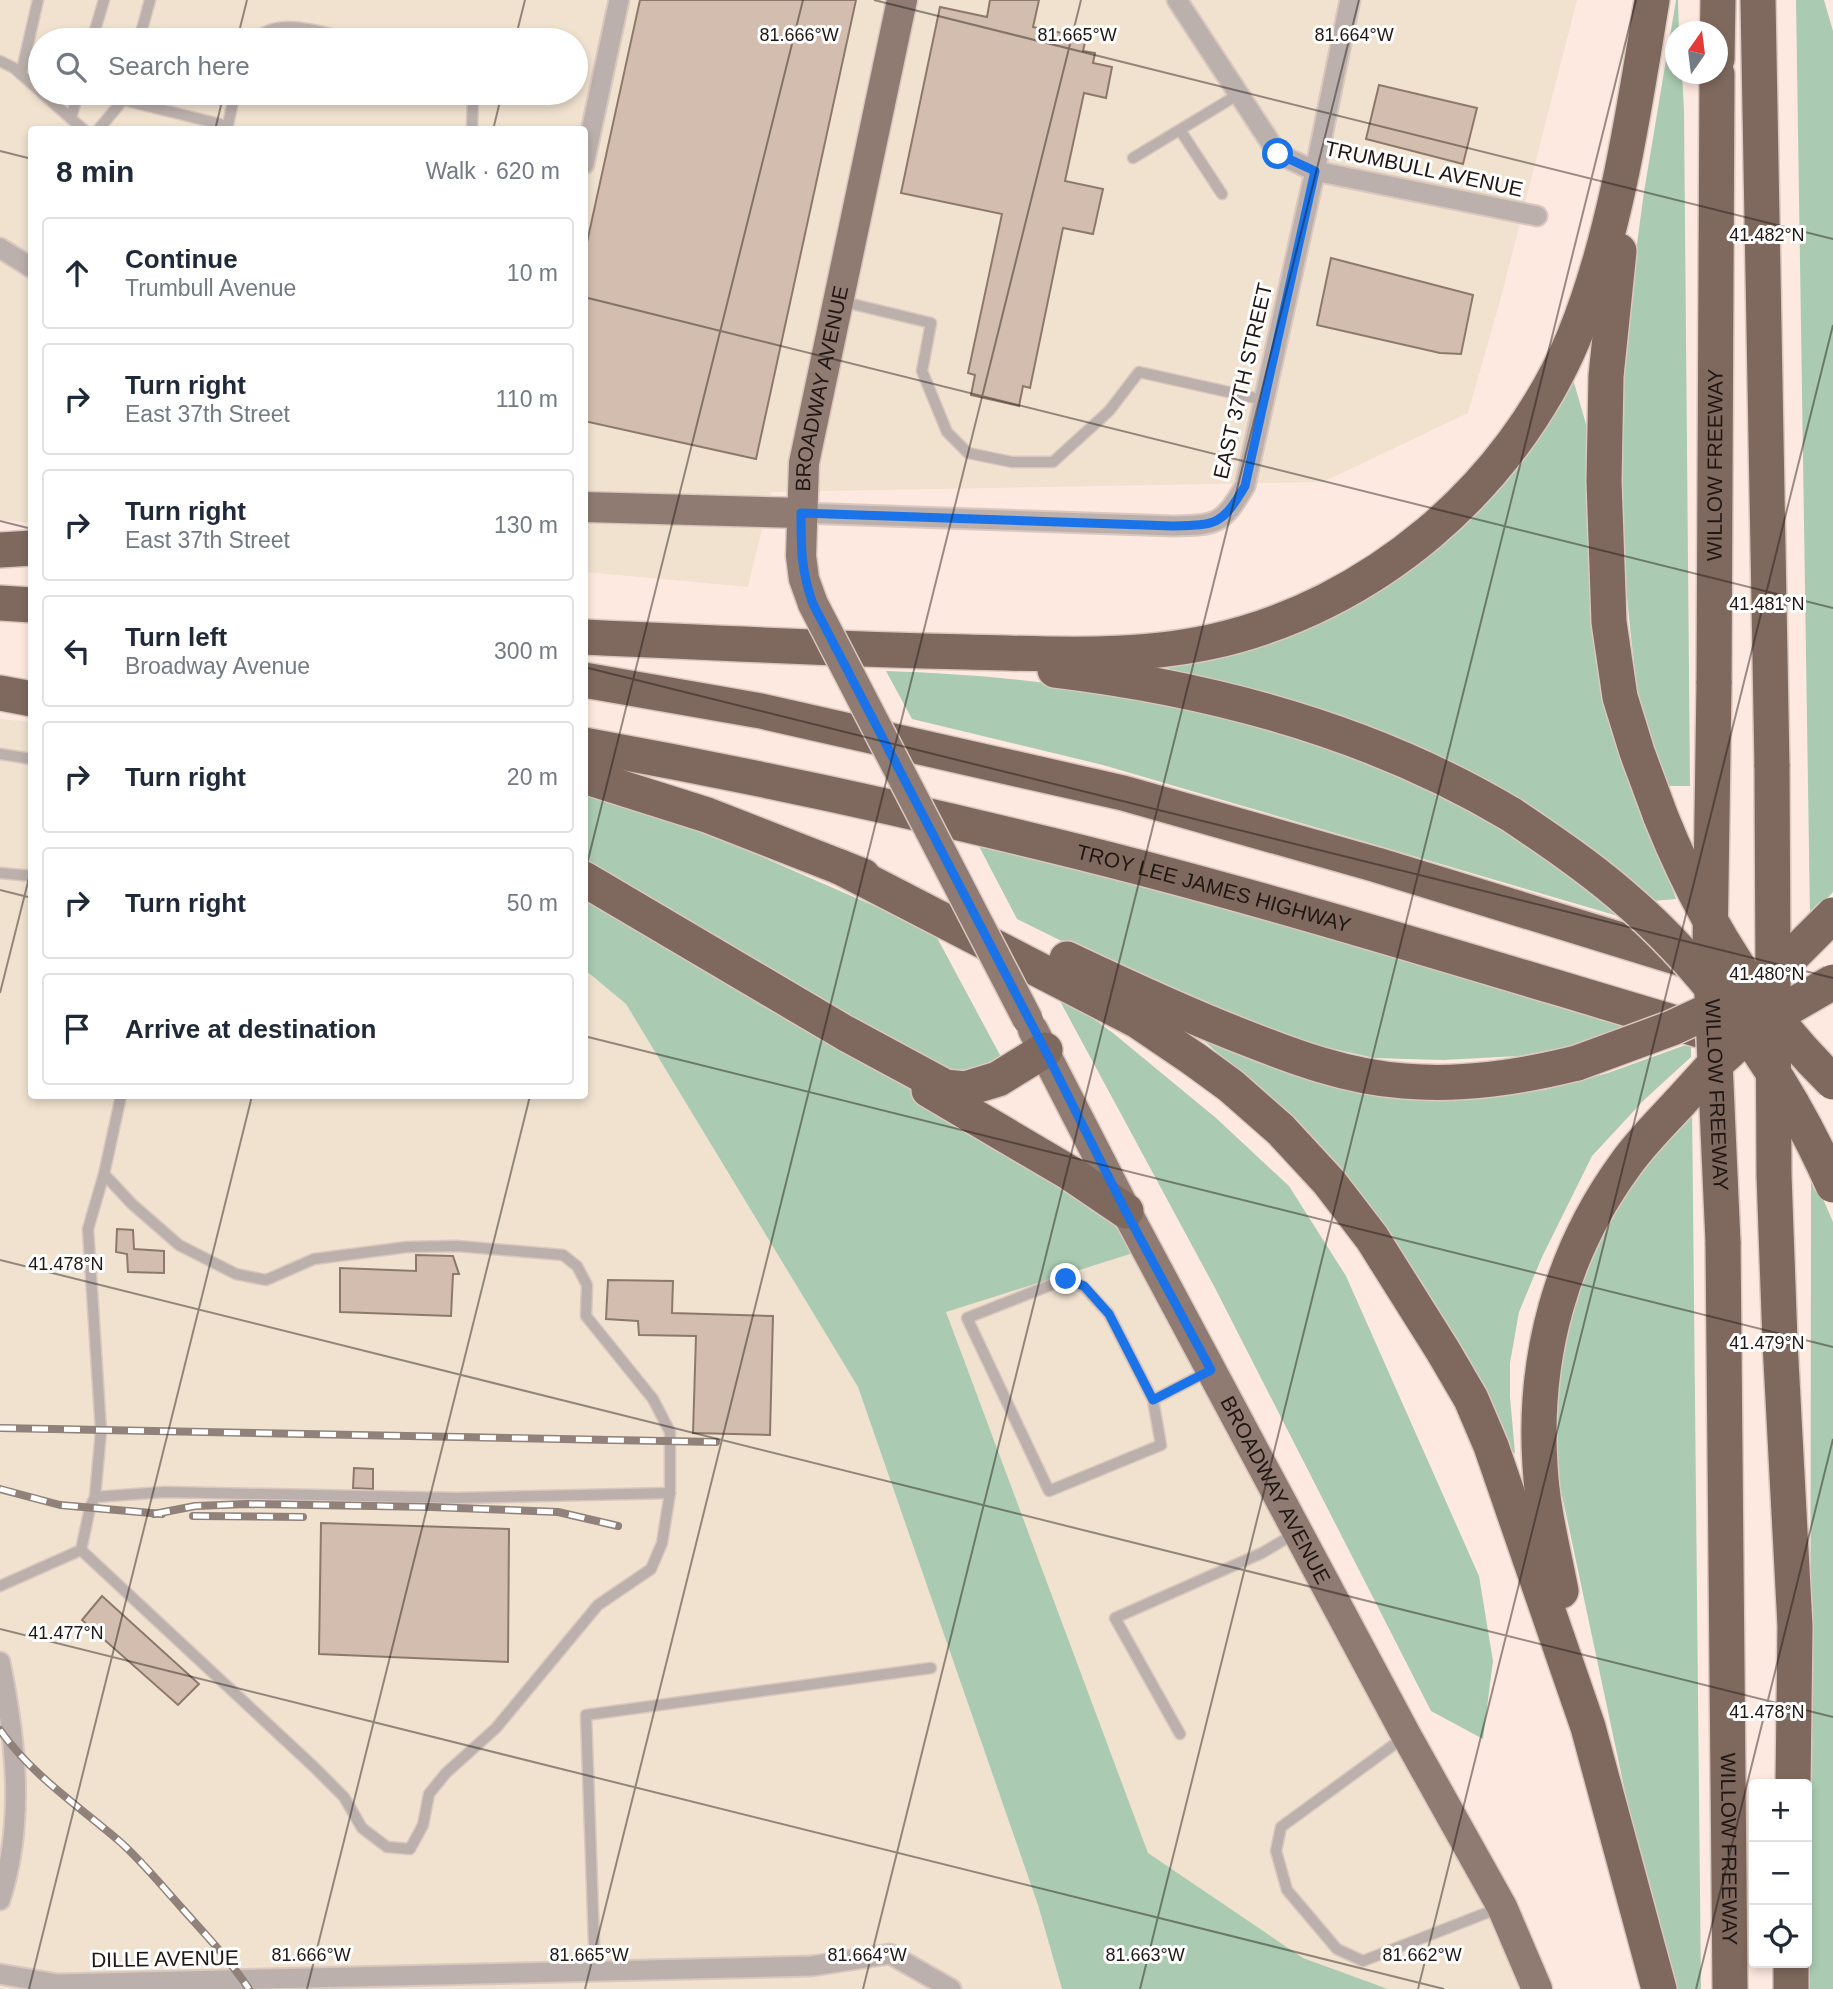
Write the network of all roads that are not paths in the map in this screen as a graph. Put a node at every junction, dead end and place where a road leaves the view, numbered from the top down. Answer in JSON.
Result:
{"nodes":[{"id":1,"x":38,"y":0,"type":"edge"},
{"id":2,"x":104,"y":0,"type":"edge"},
{"id":3,"x":150,"y":0,"type":"edge"},
{"id":4,"x":619,"y":0,"type":"edge"},
{"id":5,"x":902,"y":0,"type":"edge"},
{"id":6,"x":1177,"y":0,"type":"edge"},
{"id":7,"x":1350,"y":0,"type":"edge"},
{"id":8,"x":1652,"y":0,"type":"edge"},
{"id":9,"x":1718,"y":0,"type":"edge"},
{"id":10,"x":1758,"y":16,"type":"edge"},
{"id":11,"x":1718,"y":21,"type":"edge"},
{"id":12,"x":32,"y":28,"type":"edge"},
{"id":13,"x":96,"y":28,"type":"edge"},
{"id":14,"x":142,"y":28,"type":"edge"},
{"id":15,"x":279,"y":28,"type":"edge"},
{"id":16,"x":301,"y":28,"type":"edge"},
{"id":17,"x":28,"y":44,"type":"edge"},
{"id":18,"x":0,"y":61,"type":"edge"},
{"id":19,"x":21,"y":74,"type":"junction"},
{"id":20,"x":28,"y":80,"type":"edge"},
{"id":21,"x":1717,"y":84,"type":"edge"},
{"id":22,"x":1239,"y":94,"type":"junction"},
{"id":23,"x":1635,"y":101,"type":"junction"},
{"id":24,"x":56,"y":105,"type":"edge"},
{"id":25,"x":75,"y":105,"type":"edge"},
{"id":26,"x":117,"y":105,"type":"edge"},
{"id":27,"x":154,"y":105,"type":"edge"},
{"id":28,"x":233,"y":105,"type":"edge"},
{"id":29,"x":472,"y":105,"type":"edge"},
{"id":30,"x":71,"y":118,"type":"junction"},
{"id":31,"x":79,"y":126,"type":"edge"},
{"id":32,"x":101,"y":126,"type":"edge"},
{"id":33,"x":224,"y":126,"type":"edge"},
{"id":34,"x":227,"y":126,"type":"edge"},
{"id":35,"x":471,"y":126,"type":"edge"},
{"id":36,"x":1180,"y":130,"type":"junction"},
{"id":37,"x":588,"y":145,"type":"edge"},
{"id":38,"x":1133,"y":158,"type":"dead end"},
{"id":39,"x":1315,"y":171,"type":"junction"},
{"id":40,"x":1222,"y":194,"type":"dead end"},
{"id":41,"x":1537,"y":216,"type":"dead end"},
{"id":42,"x":0,"y":248,"type":"edge"},
{"id":43,"x":28,"y":266,"type":"edge"},
{"id":44,"x":839,"y":300,"type":"junction"},
{"id":45,"x":1264,"y":400,"type":"junction"},
{"id":46,"x":588,"y":507,"type":"edge"},
{"id":47,"x":801,"y":513,"type":"junction"},
{"id":48,"x":28,"y":548,"type":"edge"},
{"id":49,"x":0,"y":550,"type":"edge"},
{"id":50,"x":0,"y":603,"type":"edge"},
{"id":51,"x":28,"y":605,"type":"edge"},
{"id":52,"x":588,"y":637,"type":"edge"},
{"id":53,"x":890,"y":650,"type":"junction"},
{"id":54,"x":588,"y":681,"type":"edge"},
{"id":55,"x":0,"y":684,"type":"edge"},
{"id":56,"x":28,"y":686,"type":"edge"},
{"id":57,"x":0,"y":693,"type":"edge"},
{"id":58,"x":28,"y":698,"type":"edge"},
{"id":59,"x":588,"y":746,"type":"edge"},
{"id":60,"x":0,"y":754,"type":"edge"},
{"id":61,"x":28,"y":758,"type":"edge"},
{"id":62,"x":588,"y":777,"type":"edge"},
{"id":63,"x":840,"y":867,"type":"junction"},
{"id":64,"x":0,"y":873,"type":"edge"},
{"id":65,"x":28,"y":876,"type":"edge"},
{"id":66,"x":588,"y":881,"type":"edge"},
{"id":67,"x":1833,"y":915,"type":"edge"},
{"id":68,"x":1833,"y":982,"type":"edge"},
{"id":69,"x":1833,"y":1004,"type":"edge"},
{"id":70,"x":845,"y":1033,"type":"junction"},
{"id":71,"x":1045,"y":1050,"type":"junction"},
{"id":72,"x":1833,"y":1071,"type":"edge"},
{"id":73,"x":1833,"y":1082,"type":"edge"},
{"id":74,"x":120,"y":1099,"type":"edge"},
{"id":75,"x":104,"y":1174,"type":"junction"},
{"id":76,"x":1833,"y":1185,"type":"edge"},
{"id":77,"x":1126,"y":1212,"type":"junction"},
{"id":78,"x":1211,"y":1370,"type":"junction"},
{"id":79,"x":1153,"y":1400,"type":"junction"},
{"id":80,"x":670,"y":1493,"type":"junction"},
{"id":81,"x":95,"y":1497,"type":"junction"},
{"id":82,"x":1297,"y":1532,"type":"junction"},
{"id":83,"x":80,"y":1550,"type":"junction"},
{"id":84,"x":0,"y":1586,"type":"edge"},
{"id":85,"x":0,"y":1662,"type":"edge"},
{"id":86,"x":931,"y":1668,"type":"dead end"},
{"id":87,"x":1588,"y":1727,"type":"junction"},
{"id":88,"x":1180,"y":1734,"type":"dead end"},
{"id":89,"x":1406,"y":1735,"type":"junction"},
{"id":90,"x":1793,"y":1779,"type":"edge"},
{"id":91,"x":0,"y":1900,"type":"edge"},
{"id":92,"x":1502,"y":1907,"type":"junction"},
{"id":93,"x":1791,"y":1968,"type":"edge"},
{"id":94,"x":595,"y":1971,"type":"junction"},
{"id":95,"x":0,"y":1974,"type":"edge"},
{"id":96,"x":951,"y":1989,"type":"edge"},
{"id":97,"x":1537,"y":1989,"type":"edge"},
{"id":98,"x":1659,"y":1989,"type":"edge"},
{"id":99,"x":1730,"y":1989,"type":"edge"},
{"id":100,"x":1791,"y":1989,"type":"edge"}],
"edges":[{"from":1,"to":12,"type":"lane"},
{"from":2,"to":13,"type":"lane"},
{"from":3,"to":14,"type":"lane"},
{"from":4,"to":37,"type":"street"},
{"from":5,"to":44,"type":"main road","name":"BROADWAY AVENUE"},
{"from":6,"to":22,"type":"street","name":"TRUMBULL AVENUE"},
{"from":7,"to":39,"type":"street","name":"EAST 37TH STREET"},
{"from":8,"to":23,"type":"highway"},
{"from":9,"to":11,"type":"highway"},
{"from":10,"to":90,"type":"highway","bridge":true},
{"from":15,"to":16,"type":"lane"},
{"from":17,"to":19,"type":"lane"},
{"from":18,"to":19,"type":"lane"},
{"from":19,"to":20,"type":"lane"},
{"from":21,"to":99,"type":"highway","name":"WILLOW FREEWAY","bridge":true},
{"from":22,"to":36,"type":"lane"},
{"from":22,"to":39,"type":"street","name":"TRUMBULL AVENUE"},
{"from":23,"to":53,"type":"highway"},
{"from":23,"to":73,"type":"highway","bridge":true},
{"from":24,"to":30,"type":"lane"},
{"from":25,"to":30,"type":"lane"},
{"from":26,"to":32,"type":"lane"},
{"from":27,"to":33,"type":"lane"},
{"from":28,"to":34,"type":"lane"},
{"from":29,"to":35,"type":"lane"},
{"from":30,"to":31,"type":"lane"},
{"from":36,"to":38,"type":"lane"},
{"from":36,"to":40,"type":"lane"},
{"from":39,"to":41,"type":"street","name":"TRUMBULL AVENUE"},
{"from":39,"to":45,"type":"street","name":"EAST 37TH STREET"},
{"from":42,"to":43,"type":"street"},
{"from":44,"to":45,"type":"lane"},
{"from":44,"to":47,"type":"main road","name":"BROADWAY AVENUE"},
{"from":45,"to":47,"type":"street","name":"EAST 37TH STREET"},
{"from":46,"to":47,"type":"main road"},
{"from":47,"to":71,"type":"main road","name":"BROADWAY AVENUE","bridge":true},
{"from":48,"to":49,"type":"highway"},
{"from":50,"to":51,"type":"highway"},
{"from":52,"to":53,"type":"highway"},
{"from":53,"to":76,"type":"highway","bridge":true},
{"from":54,"to":69,"type":"highway"},
{"from":55,"to":56,"type":"highway"},
{"from":57,"to":58,"type":"highway"},
{"from":59,"to":72,"type":"highway","name":"TROY LEE JAMES HIGHWAY"},
{"from":60,"to":61,"type":"lane"},
{"from":62,"to":63,"type":"highway"},
{"from":63,"to":67,"type":"highway","bridge":true},
{"from":63,"to":87,"type":"highway"},
{"from":64,"to":65,"type":"lane"},
{"from":66,"to":70,"type":"highway"},
{"from":68,"to":87,"type":"highway","bridge":true},
{"from":70,"to":71,"type":"highway"},
{"from":70,"to":77,"type":"highway"},
{"from":71,"to":77,"type":"main road","name":"BROADWAY AVENUE"},
{"from":74,"to":75,"type":"lane"},
{"from":75,"to":80,"type":"lane"},
{"from":75,"to":81,"type":"lane"},
{"from":77,"to":78,"type":"main road","name":"BROADWAY AVENUE"},
{"from":78,"to":79,"type":"lane"},
{"from":78,"to":82,"type":"main road","name":"BROADWAY AVENUE"},
{"from":79,"to":79,"type":"lane"},
{"from":80,"to":81,"type":"lane"},
{"from":80,"to":83,"type":"lane"},
{"from":81,"to":83,"type":"lane"},
{"from":82,"to":88,"type":"lane"},
{"from":82,"to":89,"type":"main road","name":"BROADWAY AVENUE"},
{"from":83,"to":84,"type":"lane"},
{"from":85,"to":91,"type":"street"},
{"from":86,"to":94,"type":"lane"},
{"from":87,"to":98,"type":"highway"},
{"from":89,"to":92,"type":"main road","name":"BROADWAY AVENUE"},
{"from":89,"to":92,"type":"lane"},
{"from":92,"to":97,"type":"main road","name":"BROADWAY AVENUE"},
{"from":93,"to":100,"type":"highway"},
{"from":94,"to":95,"type":"street","name":"DILLE AVENUE"},
{"from":94,"to":96,"type":"street","name":"DILLE AVENUE"}]}
